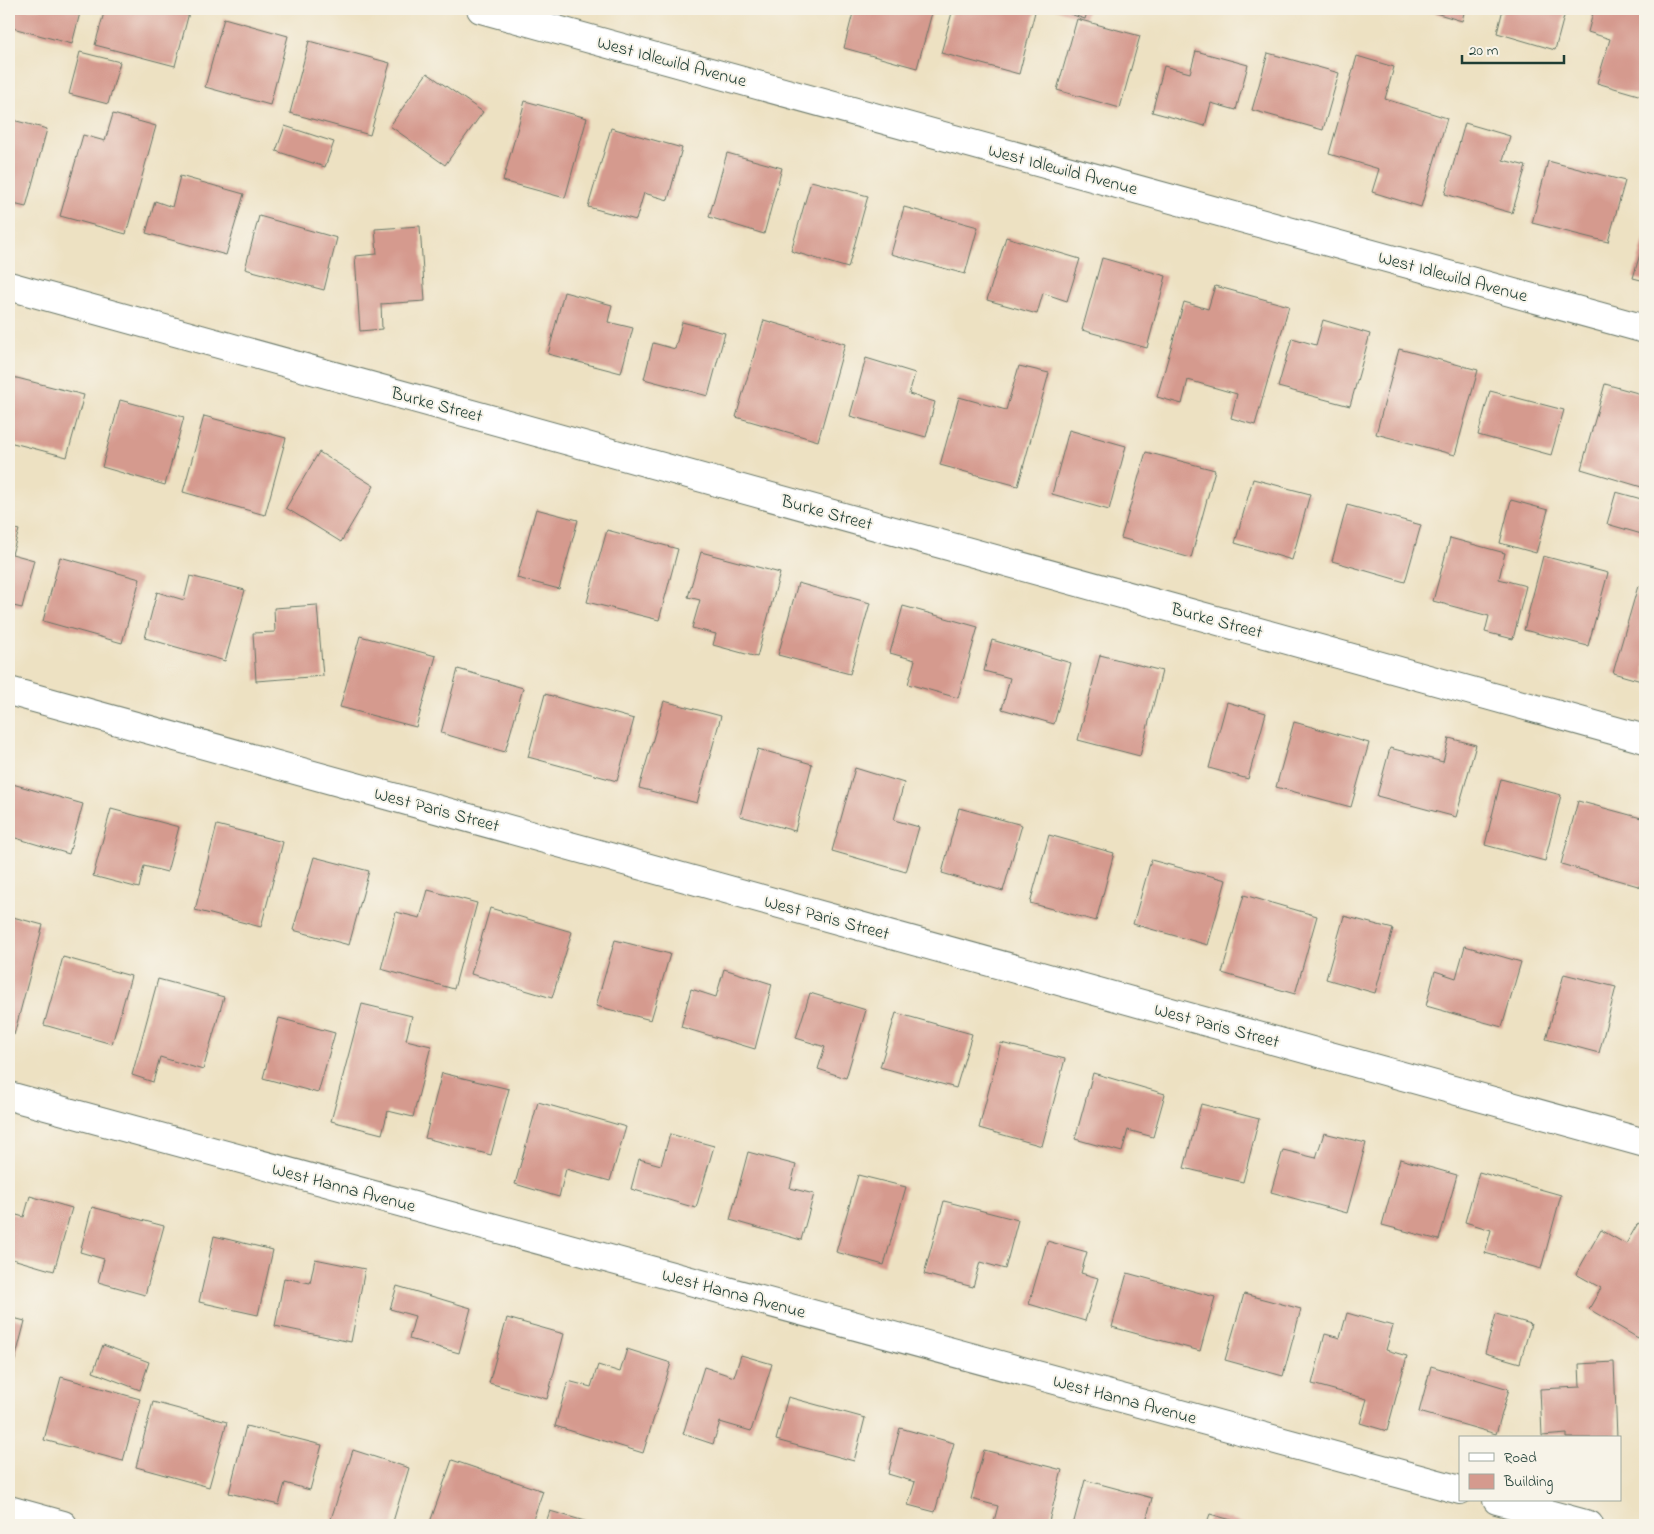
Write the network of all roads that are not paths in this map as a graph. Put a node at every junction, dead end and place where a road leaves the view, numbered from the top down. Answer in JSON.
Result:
{"nodes":[{"id":1,"x":481,"y":9,"type":"edge"},
{"id":2,"x":9,"y":286,"type":"edge"},
{"id":3,"x":1645,"y":329,"type":"edge"},
{"id":4,"x":9,"y":691,"type":"edge"},
{"id":5,"x":1645,"y":739,"type":"edge"},
{"id":6,"x":9,"y":1096,"type":"edge"},
{"id":7,"x":1645,"y":1143,"type":"edge"},
{"id":8,"x":1459,"y":1490,"type":"edge"},
{"id":9,"x":1504,"y":1502,"type":"edge"},
{"id":10,"x":9,"y":1510,"type":"edge"},
{"id":11,"x":63,"y":1525,"type":"edge"},
{"id":12,"x":1589,"y":1525,"type":"edge"}],
"edges":[{"from":1,"to":3,"type":"street","name":"West Idlewild Avenue"},
{"from":2,"to":5,"type":"street","name":"Burke Street"},
{"from":4,"to":7,"type":"street","name":"West Paris Street"},
{"from":6,"to":8,"type":"street","name":"West Hanna Avenue"},
{"from":9,"to":12,"type":"street"},
{"from":10,"to":11,"type":"street"}]}
